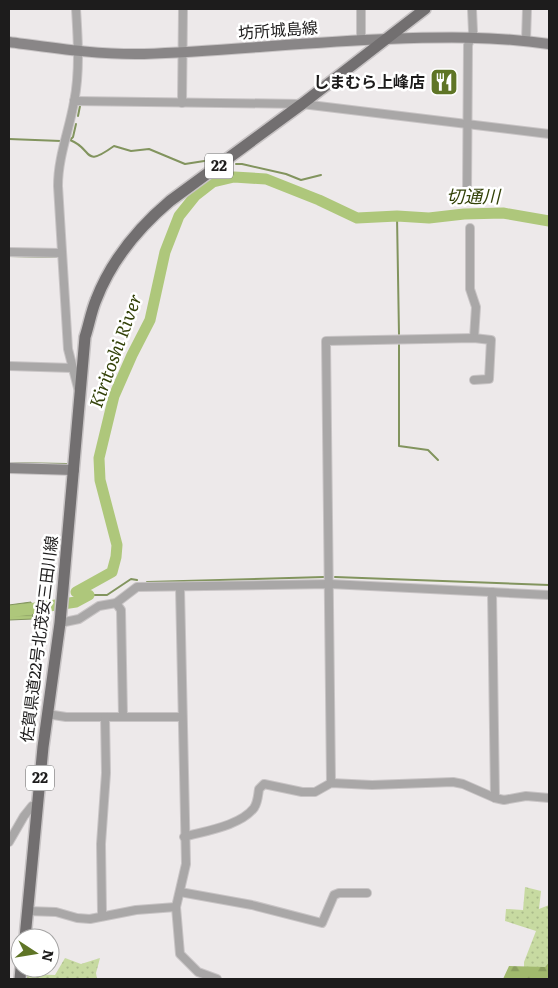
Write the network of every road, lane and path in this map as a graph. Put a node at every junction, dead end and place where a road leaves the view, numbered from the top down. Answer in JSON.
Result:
{"nodes":[{"id":1,"x":76,"y":9,"type":"edge"},
{"id":2,"x":183,"y":9,"type":"edge"},
{"id":3,"x":361,"y":9,"type":"edge"},
{"id":4,"x":426,"y":9,"type":"edge"},
{"id":5,"x":472,"y":9,"type":"edge"},
{"id":6,"x":527,"y":9,"type":"edge"},
{"id":7,"x":471,"y":38,"type":"junction"},
{"id":8,"x":387,"y":39,"type":"junction"},
{"id":9,"x":361,"y":40,"type":"junction"},
{"id":10,"x":526,"y":40,"type":"junction"},
{"id":11,"x":9,"y":42,"type":"edge"},
{"id":12,"x":549,"y":44,"type":"edge"},
{"id":13,"x":78,"y":51,"type":"junction"},
{"id":14,"x":183,"y":51,"type":"junction"},
{"id":15,"x":74,"y":101,"type":"junction"},
{"id":16,"x":182,"y":103,"type":"junction"},
{"id":17,"x":302,"y":104,"type":"junction"},
{"id":18,"x":467,"y":124,"type":"junction"},
{"id":19,"x":549,"y":134,"type":"edge"},
{"id":20,"x":467,"y":193,"type":"dead end"},
{"id":21,"x":470,"y":228,"type":"dead end"},
{"id":22,"x":9,"y":252,"type":"edge"},
{"id":23,"x":61,"y":253,"type":"junction"},
{"id":24,"x":474,"y":338,"type":"junction"},
{"id":25,"x":9,"y":366,"type":"edge"},
{"id":26,"x":77,"y":370,"type":"junction"},
{"id":27,"x":474,"y":380,"type":"dead end"},
{"id":28,"x":9,"y":468,"type":"edge"},
{"id":29,"x":74,"y":470,"type":"junction"},
{"id":30,"x":330,"y":584,"type":"junction"},
{"id":31,"x":180,"y":588,"type":"junction"},
{"id":32,"x":492,"y":592,"type":"junction"},
{"id":33,"x":549,"y":595,"type":"edge"},
{"id":34,"x":116,"y":603,"type":"junction"},
{"id":35,"x":60,"y":621,"type":"junction"},
{"id":36,"x":47,"y":714,"type":"junction"},
{"id":37,"x":105,"y":717,"type":"junction"},
{"id":38,"x":123,"y":717,"type":"junction"},
{"id":39,"x":182,"y":717,"type":"junction"},
{"id":40,"x":331,"y":783,"type":"junction"},
{"id":41,"x":495,"y":798,"type":"junction"},
{"id":42,"x":549,"y":798,"type":"edge"},
{"id":43,"x":37,"y":805,"type":"junction"},
{"id":44,"x":184,"y":838,"type":"junction"},
{"id":45,"x":9,"y":842,"type":"edge"},
{"id":46,"x":180,"y":892,"type":"junction"},
{"id":47,"x":367,"y":893,"type":"dead end"},
{"id":48,"x":176,"y":907,"type":"junction"},
{"id":49,"x":28,"y":912,"type":"junction"},
{"id":50,"x":104,"y":916,"type":"junction"},
{"id":51,"x":26,"y":928,"type":"edge"},
{"id":52,"x":217,"y":979,"type":"edge"}],
"edges":[{"from":1,"to":13,"type":"street"},
{"from":2,"to":14,"type":"street"},
{"from":3,"to":9,"type":"street"},
{"from":4,"to":8,"type":"main road","number":"22"},
{"from":5,"to":7,"type":"street"},
{"from":6,"to":10,"type":"street"},
{"from":7,"to":8,"type":"main road","name":"坊所城島線"},
{"from":7,"to":10,"type":"main road","name":"坊所城島線"},
{"from":7,"to":18,"type":"street"},
{"from":8,"to":9,"type":"main road","name":"坊所城島線"},
{"from":8,"to":17,"type":"main road","number":"22"},
{"from":9,"to":14,"type":"main road","name":"坊所城島線"},
{"from":10,"to":12,"type":"main road","name":"坊所城島線"},
{"from":11,"to":13,"type":"main road","name":"坊所城島線"},
{"from":13,"to":14,"type":"main road","name":"坊所城島線"},
{"from":13,"to":15,"type":"street"},
{"from":14,"to":16,"type":"street"},
{"from":15,"to":16,"type":"street"},
{"from":15,"to":23,"type":"street"},
{"from":16,"to":17,"type":"street"},
{"from":17,"to":18,"type":"street"},
{"from":17,"to":26,"type":"main road","number":"22"},
{"from":18,"to":19,"type":"street"},
{"from":18,"to":20,"type":"street"},
{"from":21,"to":24,"type":"street"},
{"from":22,"to":23,"type":"street"},
{"from":23,"to":26,"type":"street"},
{"from":24,"to":27,"type":"street"},
{"from":24,"to":30,"type":"street"},
{"from":25,"to":26,"type":"street"},
{"from":26,"to":29,"type":"main road","name":"佐賀県道22号北茂安三田川線","number":"22"},
{"from":28,"to":29,"type":"main road"},
{"from":29,"to":35,"type":"main road","name":"佐賀県道22号北茂安三田川線","number":"22"},
{"from":30,"to":31,"type":"street"},
{"from":30,"to":32,"type":"street"},
{"from":30,"to":40,"type":"street"},
{"from":31,"to":34,"type":"street"},
{"from":31,"to":39,"type":"street"},
{"from":32,"to":33,"type":"street"},
{"from":32,"to":41,"type":"street"},
{"from":34,"to":35,"type":"street"},
{"from":34,"to":38,"type":"street"},
{"from":35,"to":36,"type":"main road","name":"佐賀県道22号北茂安三田川線","number":"22"},
{"from":36,"to":37,"type":"street"},
{"from":36,"to":43,"type":"main road","name":"佐賀県道22号北茂安三田川線","number":"22"},
{"from":37,"to":38,"type":"street"},
{"from":37,"to":50,"type":"street"},
{"from":38,"to":39,"type":"street"},
{"from":39,"to":44,"type":"street"},
{"from":40,"to":41,"type":"street"},
{"from":40,"to":44,"type":"street"},
{"from":41,"to":42,"type":"street"},
{"from":43,"to":45,"type":"street"},
{"from":43,"to":49,"type":"main road","name":"佐賀県道22号北茂安三田川線","number":"22"},
{"from":44,"to":46,"type":"street"},
{"from":46,"to":47,"type":"street"},
{"from":46,"to":48,"type":"street"},
{"from":48,"to":50,"type":"street"},
{"from":48,"to":52,"type":"street"},
{"from":49,"to":50,"type":"street"},
{"from":49,"to":51,"type":"main road","name":"佐賀県道22号北茂安三田川線","number":"22"}]}
